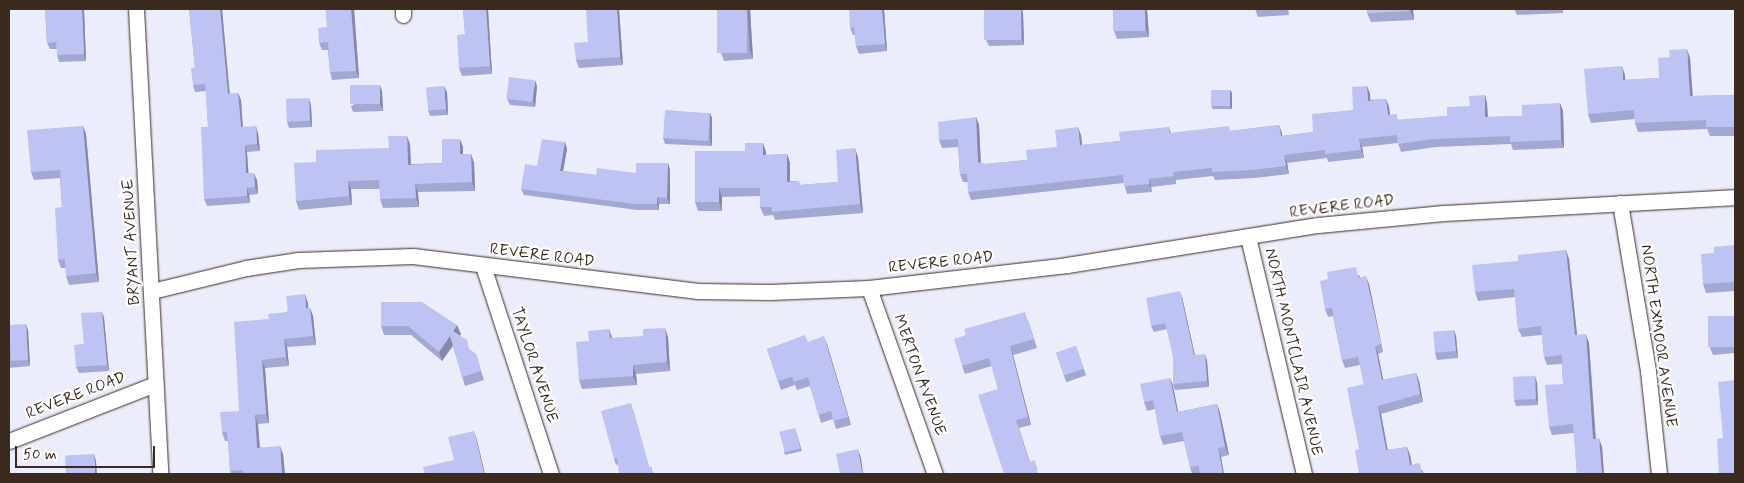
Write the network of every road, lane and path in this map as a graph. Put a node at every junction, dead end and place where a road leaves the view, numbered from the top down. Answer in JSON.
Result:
{"nodes":[{"id":1,"x":136,"y":9,"type":"edge"},
{"id":2,"x":1735,"y":196,"type":"edge"},
{"id":3,"x":1620,"y":203,"type":"junction"},
{"id":4,"x":1248,"y":238,"type":"junction"},
{"id":5,"x":483,"y":266,"type":"junction"},
{"id":6,"x":869,"y":288,"type":"junction"},
{"id":7,"x":152,"y":291,"type":"junction"},
{"id":8,"x":155,"y":384,"type":"junction"},
{"id":9,"x":9,"y":441,"type":"edge"},
{"id":10,"x":160,"y":474,"type":"edge"},
{"id":11,"x":551,"y":474,"type":"edge"},
{"id":12,"x":935,"y":474,"type":"edge"},
{"id":13,"x":1304,"y":474,"type":"edge"},
{"id":14,"x":1659,"y":474,"type":"edge"}],
"edges":[{"from":1,"to":7,"type":"street","name":"BRYANT AVENUE"},
{"from":2,"to":3,"type":"street","name":"REVERE ROAD"},
{"from":3,"to":4,"type":"street","name":"REVERE ROAD"},
{"from":3,"to":14,"type":"street","name":"NORTH EXMOOR AVENUE"},
{"from":4,"to":6,"type":"street","name":"REVERE ROAD"},
{"from":4,"to":13,"type":"street","name":"NORTH MONTCLAIR AVENUE"},
{"from":5,"to":6,"type":"street","name":"REVERE ROAD"},
{"from":5,"to":7,"type":"street","name":"REVERE ROAD"},
{"from":5,"to":11,"type":"street","name":"TAYLOR AVENUE"},
{"from":6,"to":12,"type":"street","name":"MERTON AVENUE"},
{"from":7,"to":8,"type":"street","name":"BRYANT AVENUE"},
{"from":8,"to":9,"type":"street","name":"REVERE ROAD"},
{"from":8,"to":10,"type":"street","name":"BRYANT AVENUE"}]}
